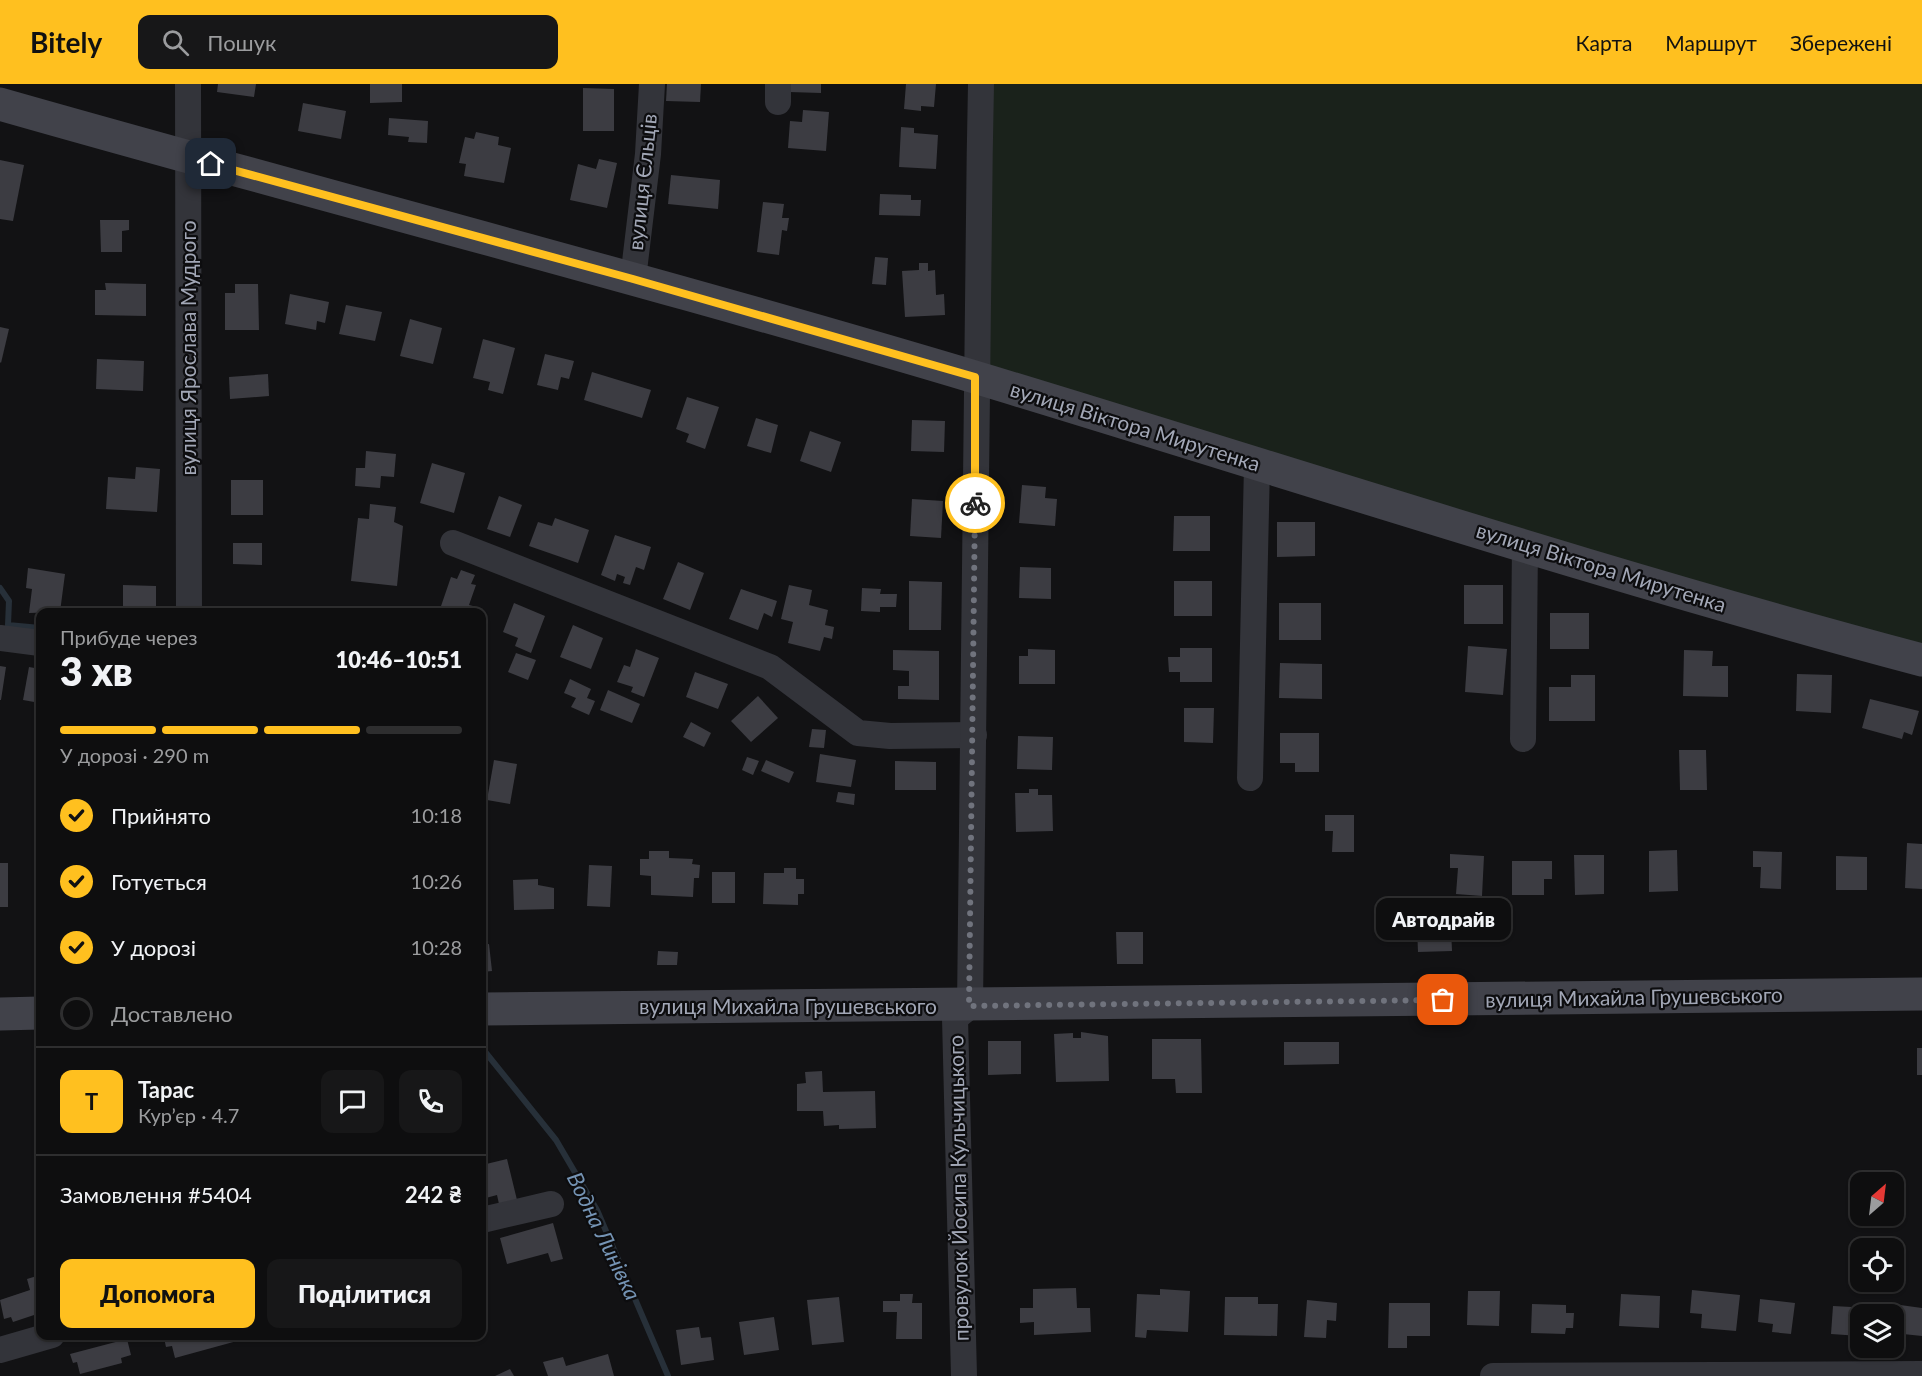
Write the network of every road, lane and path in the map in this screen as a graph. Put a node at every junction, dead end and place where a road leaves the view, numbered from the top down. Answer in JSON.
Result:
{"nodes":[{"id":1,"x":188,"y":84,"type":"edge"},
{"id":2,"x":652,"y":84,"type":"edge"},
{"id":3,"x":981,"y":84,"type":"edge"},
{"id":4,"x":0,"y":104,"type":"edge"},
{"id":5,"x":189,"y":158,"type":"junction"},
{"id":6,"x":633,"y":279,"type":"junction"},
{"id":7,"x":975,"y":377,"type":"junction"},
{"id":8,"x":1257,"y":465,"type":"junction"},
{"id":9,"x":453,"y":543,"type":"dead end"},
{"id":10,"x":1525,"y":545,"type":"junction"},
{"id":11,"x":189,"y":608,"type":"edge"},
{"id":12,"x":0,"y":638,"type":"edge"},
{"id":13,"x":36,"y":642,"type":"edge"},
{"id":14,"x":1922,"y":660,"type":"edge"},
{"id":15,"x":974,"y":735,"type":"junction"},
{"id":16,"x":1523,"y":739,"type":"dead end"},
{"id":17,"x":1250,"y":778,"type":"dead end"},
{"id":18,"x":1922,"y":994,"type":"edge"},
{"id":19,"x":969,"y":1006,"type":"junction"},
{"id":20,"x":486,"y":1009,"type":"edge"},
{"id":21,"x":36,"y":1013,"type":"edge"},
{"id":22,"x":0,"y":1014,"type":"edge"},
{"id":23,"x":550,"y":1204,"type":"dead end"},
{"id":24,"x":486,"y":1219,"type":"edge"},
{"id":25,"x":36,"y":1340,"type":"edge"},
{"id":26,"x":0,"y":1350,"type":"edge"},
{"id":27,"x":1922,"y":1374,"type":"edge"},
{"id":28,"x":1677,"y":1375,"type":"edge"},
{"id":29,"x":964,"y":1376,"type":"edge"},
{"id":30,"x":1493,"y":1376,"type":"edge"}],
"edges":[{"from":1,"to":5,"type":"street","name":"вулиця Ярослава Мудрого"},
{"from":2,"to":6,"type":"street","name":"вулиця Єльців"},
{"from":3,"to":7,"type":"street"},
{"from":4,"to":5,"type":"street","name":"вулиця Віктора Мирутенка"},
{"from":5,"to":6,"type":"street","name":"вулиця Віктора Мирутенка"},
{"from":5,"to":11,"type":"street","name":"вулиця Ярослава Мудрого"},
{"from":6,"to":7,"type":"street","name":"вулиця Віктора Мирутенка"},
{"from":7,"to":8,"type":"street","name":"вулиця Віктора Мирутенка"},
{"from":7,"to":15,"type":"street"},
{"from":8,"to":10,"type":"street","name":"вулиця Віктора Мирутенка"},
{"from":8,"to":17,"type":"street"},
{"from":9,"to":15,"type":"street"},
{"from":10,"to":14,"type":"street","name":"вулиця Віктора Мирутенка"},
{"from":10,"to":16,"type":"street"},
{"from":12,"to":13,"type":"street"},
{"from":15,"to":19,"type":"street"},
{"from":18,"to":19,"type":"street","name":"вулиця Михайла Грушевського"},
{"from":19,"to":20,"type":"street","name":"вулиця Михайла Грушевського"},
{"from":19,"to":29,"type":"street","name":"провулок Йосипа Кульчицького"},
{"from":21,"to":22,"type":"street"},
{"from":23,"to":24,"type":"street"},
{"from":25,"to":26,"type":"street"},
{"from":27,"to":28,"type":"street"},
{"from":28,"to":30,"type":"street"}]}
